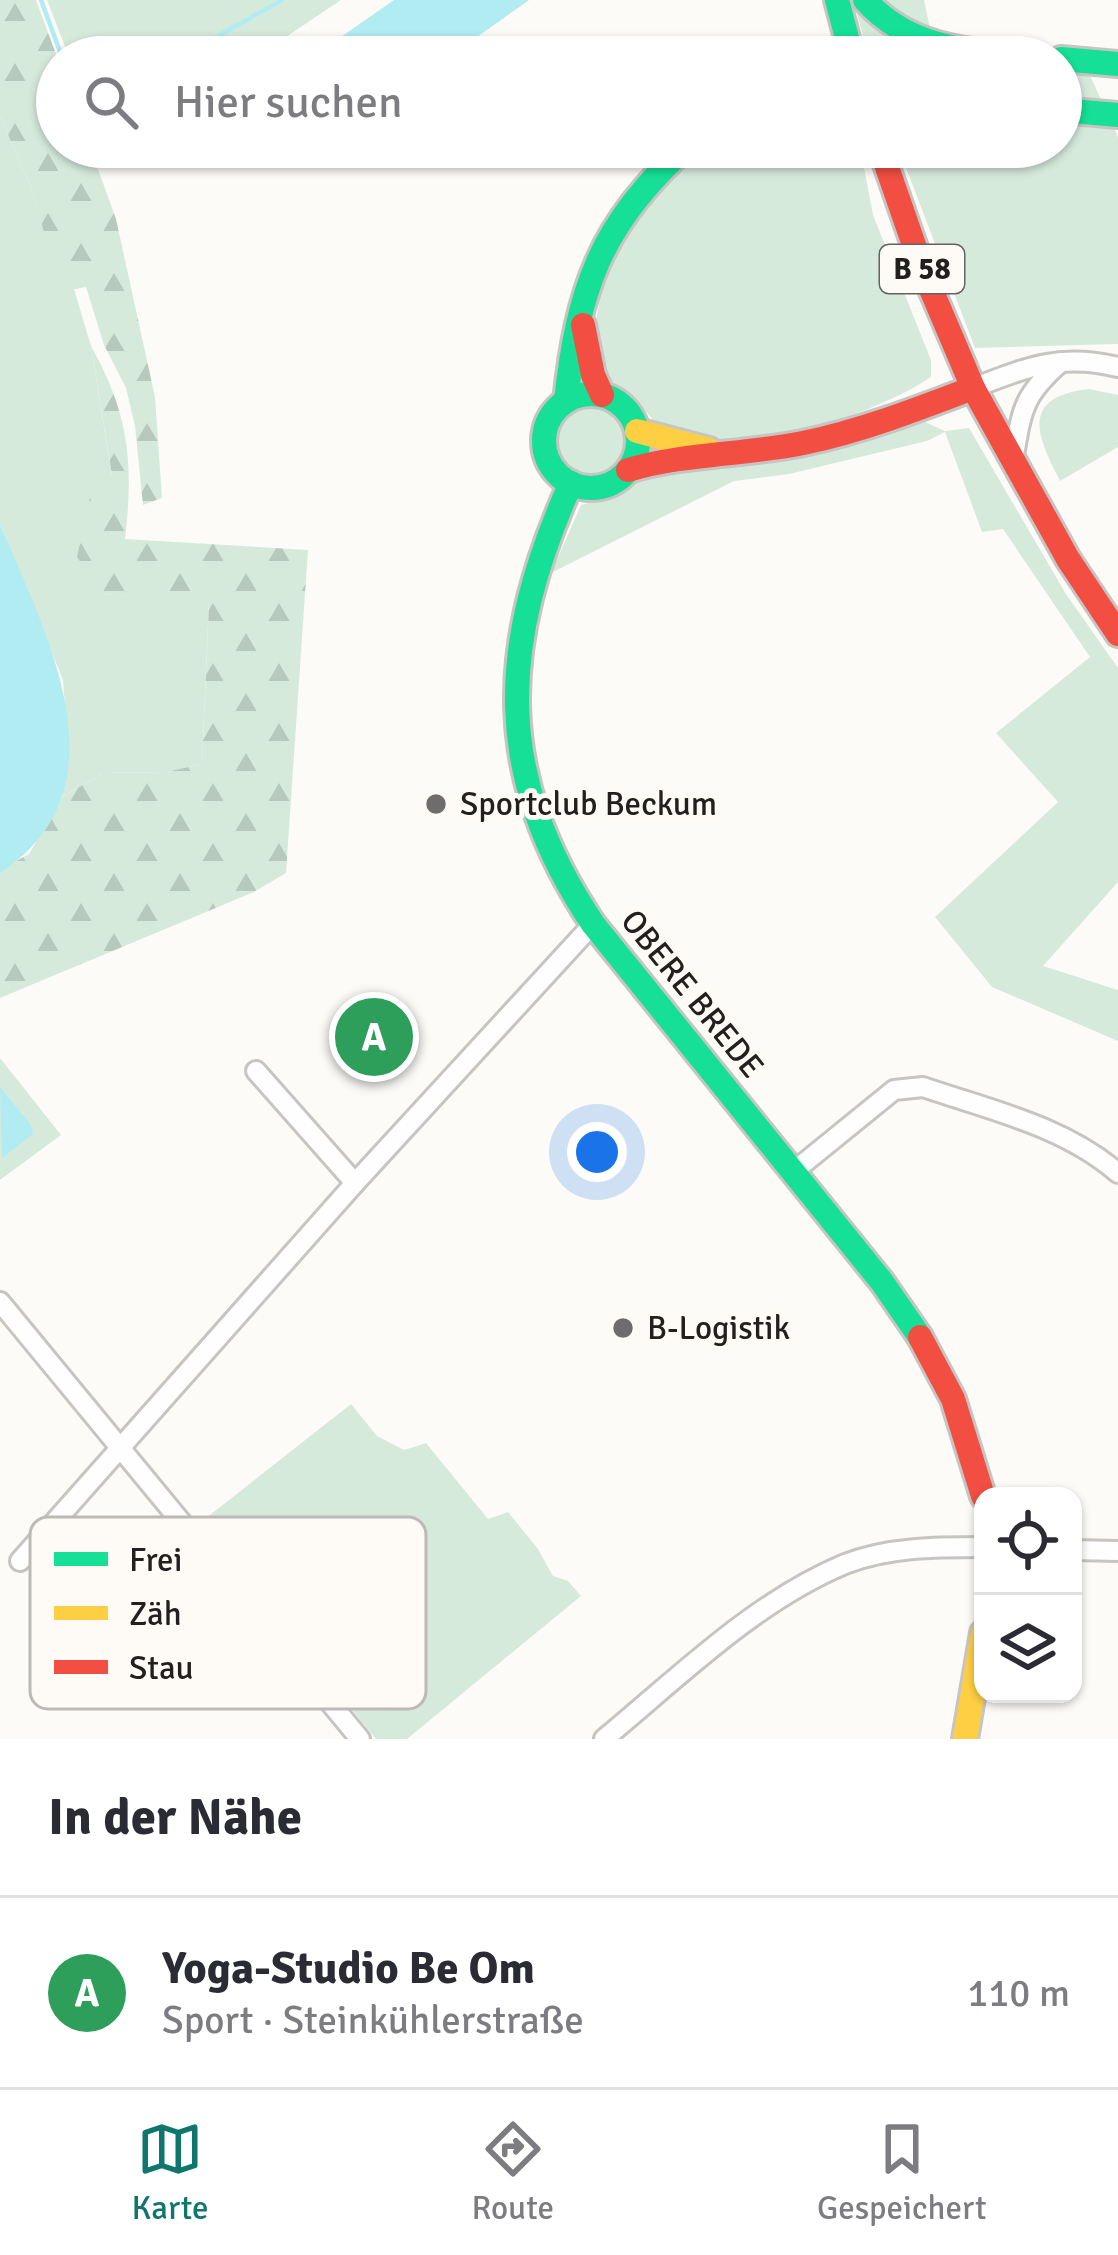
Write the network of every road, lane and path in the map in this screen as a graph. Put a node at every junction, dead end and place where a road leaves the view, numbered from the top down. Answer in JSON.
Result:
{"nodes":[{"id":1,"x":837,"y":0,"type":"edge"},
{"id":2,"x":865,"y":0,"type":"edge"},
{"id":3,"x":847,"y":36,"type":"edge"},
{"id":4,"x":913,"y":36,"type":"edge"},
{"id":5,"x":1082,"y":61,"type":"edge"},
{"id":6,"x":1118,"y":64,"type":"edge"},
{"id":7,"x":1082,"y":112,"type":"edge"},
{"id":8,"x":1118,"y":115,"type":"edge"},
{"id":9,"x":661,"y":168,"type":"edge"},
{"id":10,"x":887,"y":168,"type":"edge"},
{"id":11,"x":580,"y":316,"type":"junction"},
{"id":12,"x":1061,"y":362,"type":"junction"},
{"id":13,"x":1118,"y":367,"type":"edge"},
{"id":14,"x":973,"y":388,"type":"junction"},
{"id":15,"x":602,"y":395,"type":"junction"},
{"id":16,"x":566,"y":401,"type":"junction"},
{"id":17,"x":637,"y":431,"type":"junction"},
{"id":18,"x":712,"y":452,"type":"junction"},
{"id":19,"x":1012,"y":464,"type":"junction"},
{"id":20,"x":628,"y":470,"type":"junction"},
{"id":21,"x":571,"y":483,"type":"junction"},
{"id":22,"x":1118,"y":634,"type":"edge"},
{"id":23,"x":593,"y":924,"type":"junction"},
{"id":24,"x":256,"y":1072,"type":"dead end"},
{"id":25,"x":793,"y":1172,"type":"junction"},
{"id":26,"x":1118,"y":1173,"type":"edge"},
{"id":27,"x":355,"y":1183,"type":"junction"},
{"id":28,"x":0,"y":1302,"type":"edge"},
{"id":29,"x":122,"y":1446,"type":"junction"},
{"id":30,"x":981,"y":1487,"type":"edge"},
{"id":31,"x":59,"y":1517,"type":"edge"},
{"id":32,"x":180,"y":1517,"type":"edge"},
{"id":33,"x":974,"y":1547,"type":"edge"},
{"id":34,"x":30,"y":1550,"type":"edge"},
{"id":35,"x":1082,"y":1550,"type":"edge"},
{"id":36,"x":1118,"y":1551,"type":"edge"},
{"id":37,"x":20,"y":1561,"type":"dead end"},
{"id":38,"x":974,"y":1686,"type":"edge"},
{"id":39,"x":336,"y":1709,"type":"edge"},
{"id":40,"x":360,"y":1739,"type":"edge"},
{"id":41,"x":604,"y":1739,"type":"edge"},
{"id":42,"x":965,"y":1739,"type":"edge"}],
"edges":[{"from":1,"to":3,"type":"main road"},
{"from":2,"to":4,"type":"main road"},
{"from":5,"to":6,"type":"main road"},
{"from":7,"to":8,"type":"main road"},
{"from":9,"to":11,"type":"main road"},
{"from":10,"to":14,"type":"main road","number":"B 58"},
{"from":11,"to":15,"type":"main road"},
{"from":11,"to":16,"type":"main road"},
{"from":12,"to":13,"type":"street"},
{"from":12,"to":14,"type":"street"},
{"from":12,"to":19,"type":"street"},
{"from":14,"to":18,"type":"main road"},
{"from":14,"to":19,"type":"main road"},
{"from":15,"to":16,"type":"main road"},
{"from":15,"to":17,"type":"main road"},
{"from":16,"to":21,"type":"main road"},
{"from":17,"to":18,"type":"main road"},
{"from":17,"to":20,"type":"main road"},
{"from":18,"to":20,"type":"main road"},
{"from":19,"to":22,"type":"main road"},
{"from":20,"to":21,"type":"main road"},
{"from":21,"to":23,"type":"main road","name":"OBERE BREDE"},
{"from":23,"to":25,"type":"main road","name":"OBERE BREDE"},
{"from":23,"to":27,"type":"street"},
{"from":24,"to":27,"type":"street"},
{"from":25,"to":26,"type":"street"},
{"from":25,"to":30,"type":"main road","name":"OBERE BREDE"},
{"from":27,"to":29,"type":"street"},
{"from":28,"to":29,"type":"street"},
{"from":29,"to":31,"type":"street"},
{"from":29,"to":32,"type":"street"},
{"from":33,"to":41,"type":"street"},
{"from":34,"to":37,"type":"street"},
{"from":35,"to":36,"type":"street"},
{"from":38,"to":42,"type":"main road"},
{"from":39,"to":40,"type":"street"}]}
